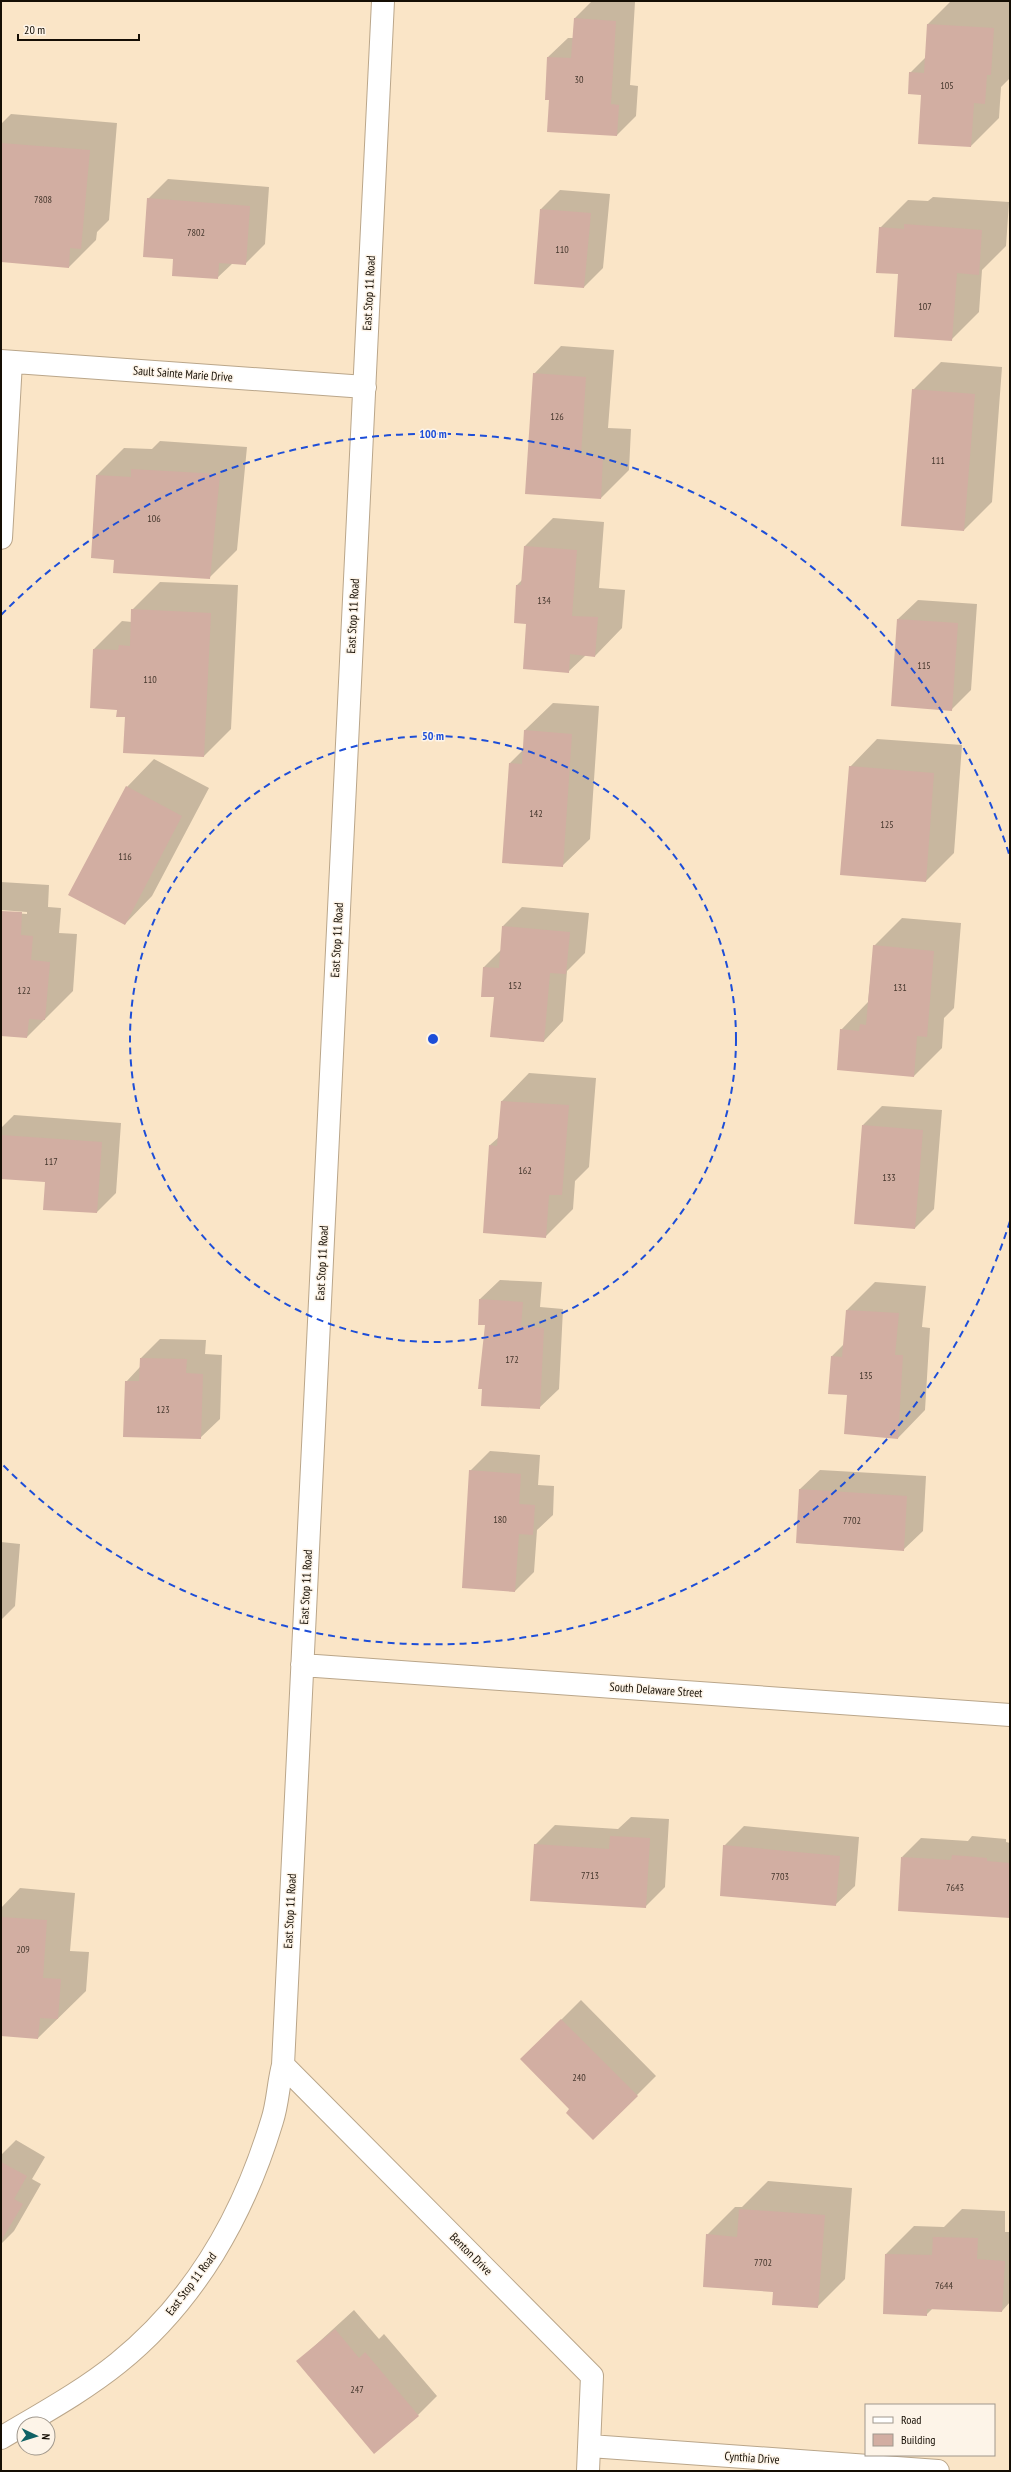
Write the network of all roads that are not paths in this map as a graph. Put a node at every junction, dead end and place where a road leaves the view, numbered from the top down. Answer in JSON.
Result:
{"nodes":[{"id":1,"x":383,"y":1,"type":"edge"},
{"id":2,"x":6,"y":361,"type":"edge"},
{"id":3,"x":365,"y":386,"type":"junction"},
{"id":4,"x":1,"y":538,"type":"edge"},
{"id":5,"x":302,"y":1665,"type":"junction"},
{"id":6,"x":1010,"y":1715,"type":"edge"},
{"id":7,"x":283,"y":2065,"type":"junction"},
{"id":8,"x":1,"y":2438,"type":"edge"},
{"id":9,"x":590,"y":2446,"type":"junction"},
{"id":10,"x":588,"y":2471,"type":"edge"},
{"id":11,"x":938,"y":2471,"type":"edge"}],
"edges":[{"from":1,"to":3,"type":"street","name":"East Stop 11 Road"},
{"from":2,"to":3,"type":"street","name":"Sault Sainte Marie Drive"},
{"from":2,"to":4,"type":"street"},
{"from":3,"to":5,"type":"street","name":"East Stop 11 Road"},
{"from":5,"to":6,"type":"street","name":"South Delaware Street"},
{"from":5,"to":7,"type":"street","name":"East Stop 11 Road"},
{"from":7,"to":8,"type":"street","name":"East Stop 11 Road"},
{"from":7,"to":9,"type":"street","name":"Benton Drive"},
{"from":9,"to":10,"type":"street","name":"Benton Drive"},
{"from":9,"to":11,"type":"street","name":"Cynthia Drive"}]}
